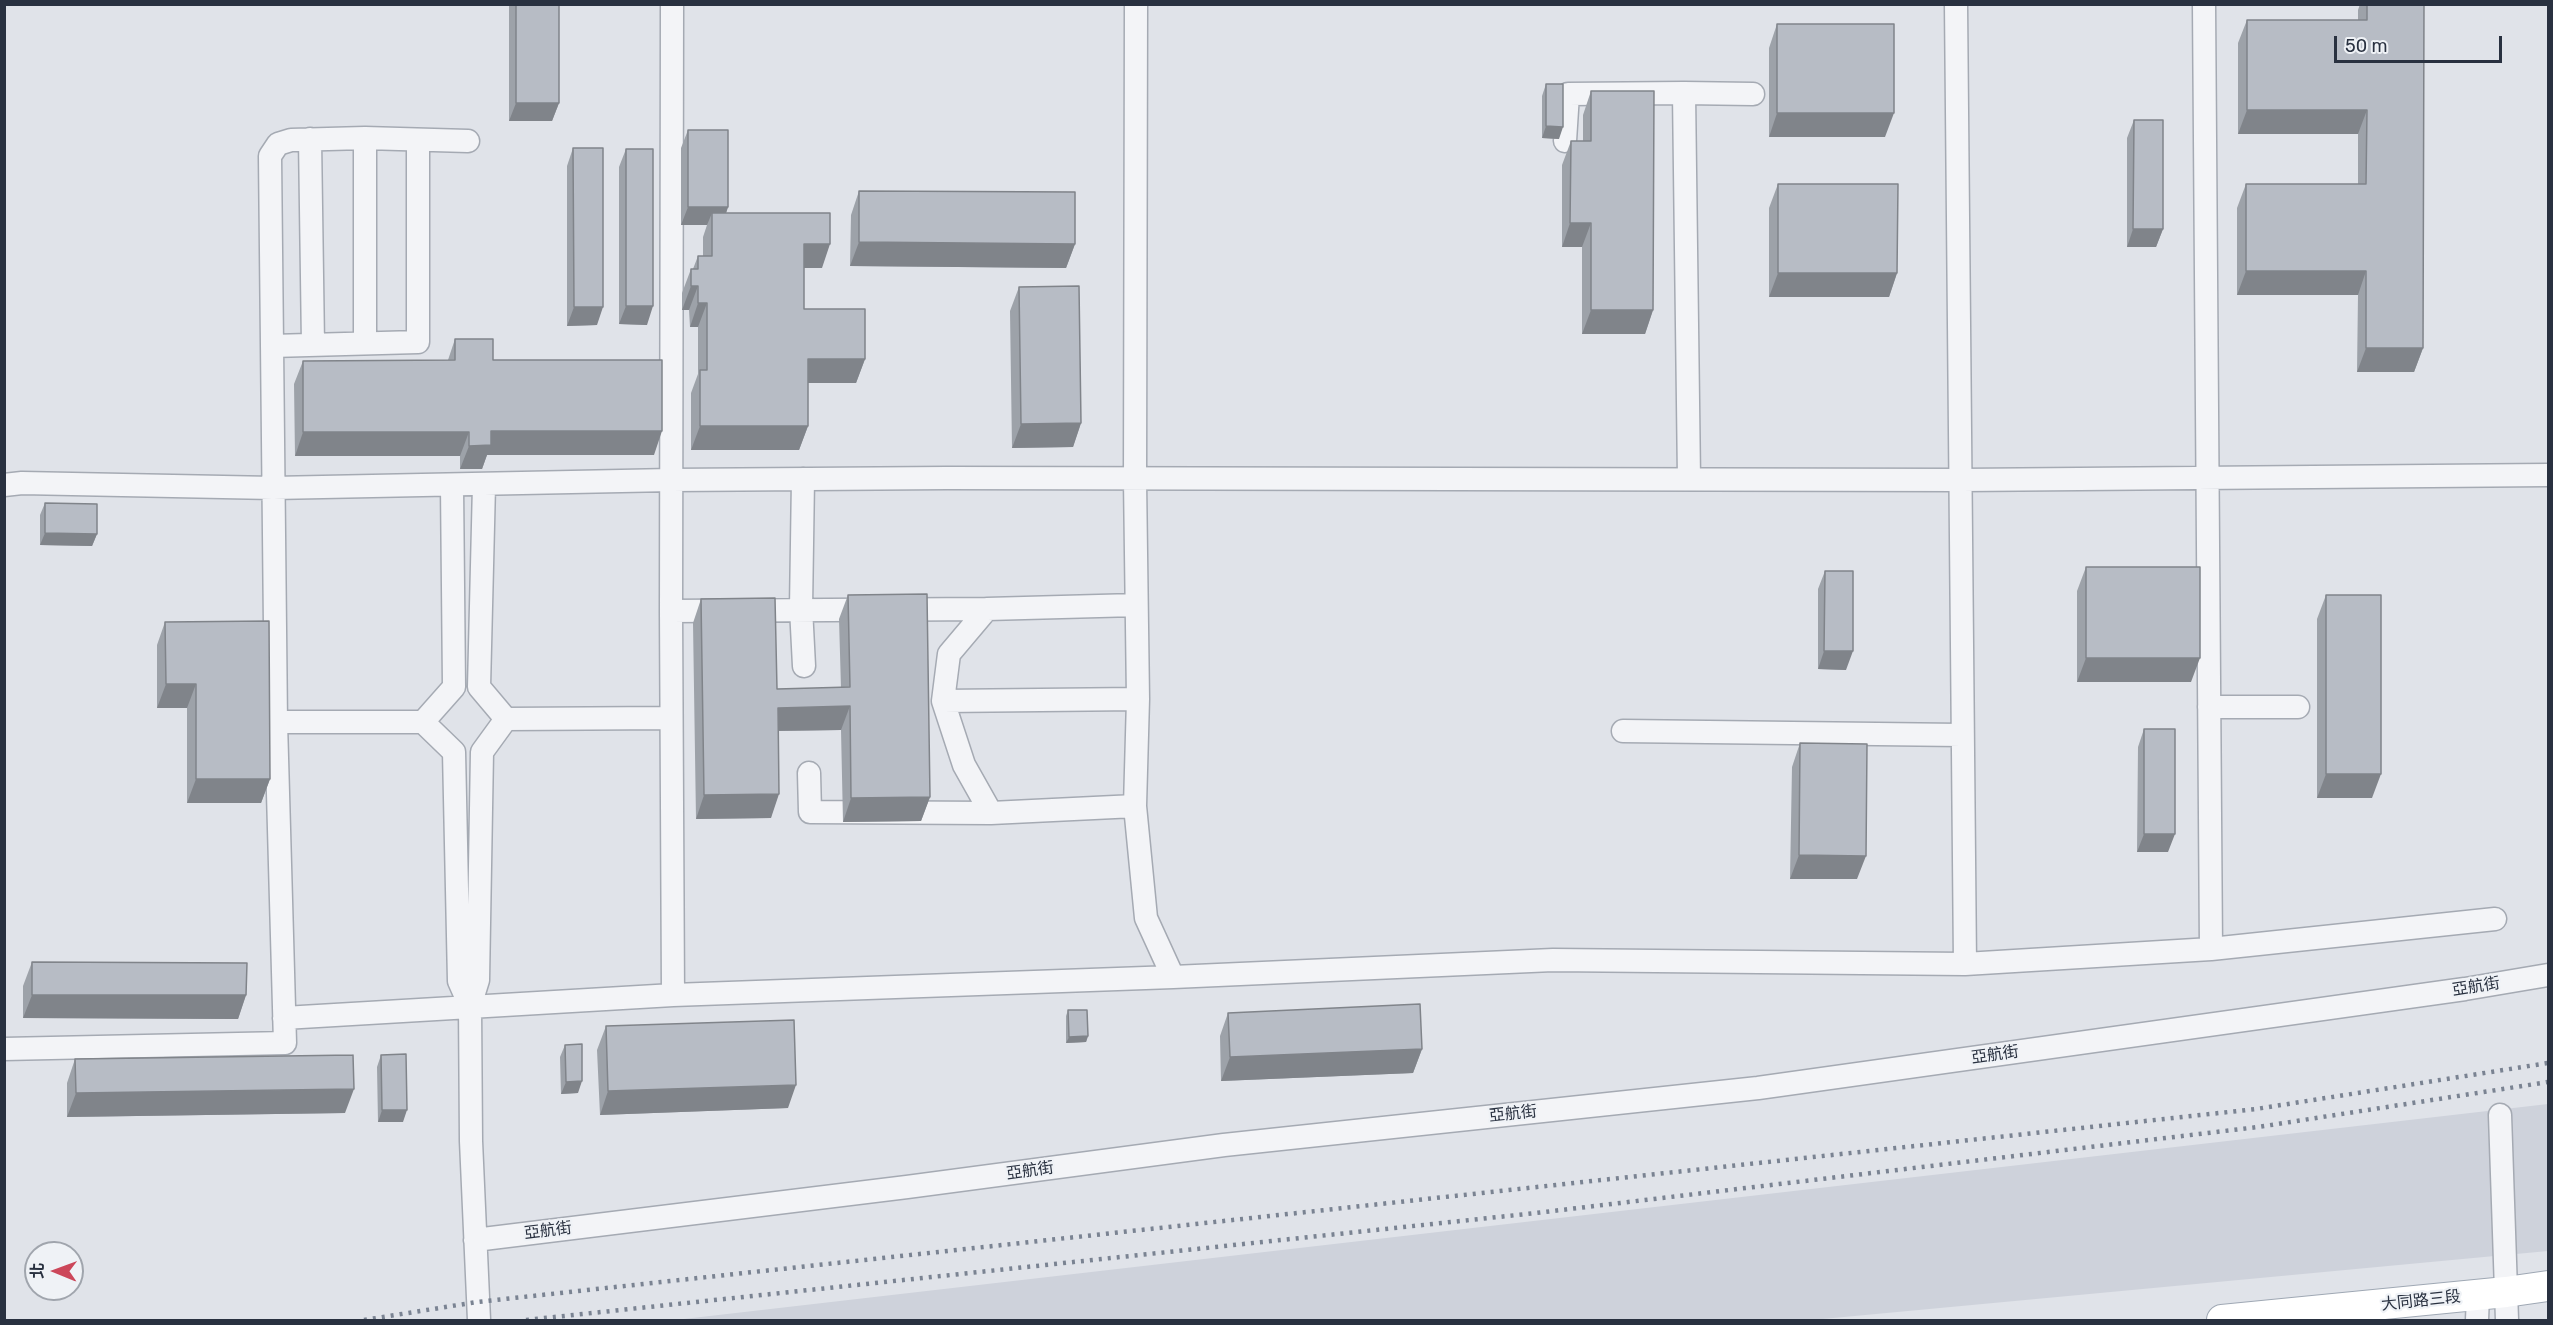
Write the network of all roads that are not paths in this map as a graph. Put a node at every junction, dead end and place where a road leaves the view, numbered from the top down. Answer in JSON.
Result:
{"nodes":[{"id":1,"x":672,"y":4,"type":"edge"},
{"id":2,"x":1136,"y":4,"type":"edge"},
{"id":3,"x":1956,"y":4,"type":"edge"},
{"id":4,"x":2204,"y":4,"type":"edge"},
{"id":5,"x":1684,"y":93,"type":"junction"},
{"id":6,"x":1753,"y":94,"type":"dead end"},
{"id":7,"x":365,"y":138,"type":"junction"},
{"id":8,"x":310,"y":139,"type":"junction"},
{"id":9,"x":418,"y":140,"type":"junction"},
{"id":10,"x":468,"y":141,"type":"dead end"},
{"id":11,"x":1565,"y":141,"type":"dead end"},
{"id":12,"x":365,"y":343,"type":"junction"},
{"id":13,"x":313,"y":345,"type":"junction"},
{"id":14,"x":272,"y":346,"type":"junction"},
{"id":15,"x":2548,"y":475,"type":"edge"},
{"id":16,"x":2207,"y":478,"type":"junction"},
{"id":17,"x":1689,"y":479,"type":"junction"},
{"id":18,"x":671,"y":480,"type":"junction"},
{"id":19,"x":803,"y":480,"type":"junction"},
{"id":20,"x":1135,"y":480,"type":"junction"},
{"id":21,"x":1962,"y":480,"type":"junction"},
{"id":22,"x":4,"y":485,"type":"edge"},
{"id":23,"x":484,"y":485,"type":"junction"},
{"id":24,"x":452,"y":486,"type":"junction"},
{"id":25,"x":273,"y":488,"type":"junction"},
{"id":26,"x":1136,"y":605,"type":"junction"},
{"id":27,"x":801,"y":609,"type":"junction"},
{"id":28,"x":987,"y":609,"type":"junction"},
{"id":29,"x":671,"y":611,"type":"junction"},
{"id":30,"x":804,"y":666,"type":"dead end"},
{"id":31,"x":454,"y":687,"type":"junction"},
{"id":32,"x":479,"y":687,"type":"junction"},
{"id":33,"x":1138,"y":699,"type":"junction"},
{"id":34,"x":943,"y":701,"type":"junction"},
{"id":35,"x":2209,"y":707,"type":"junction"},
{"id":36,"x":2298,"y":707,"type":"dead end"},
{"id":37,"x":671,"y":718,"type":"junction"},
{"id":38,"x":506,"y":719,"type":"junction"},
{"id":39,"x":276,"y":722,"type":"junction"},
{"id":40,"x":423,"y":722,"type":"junction"},
{"id":41,"x":1623,"y":731,"type":"dead end"},
{"id":42,"x":1961,"y":735,"type":"junction"},
{"id":43,"x":454,"y":752,"type":"junction"},
{"id":44,"x":482,"y":752,"type":"junction"},
{"id":45,"x":809,"y":773,"type":"dead end"},
{"id":46,"x":1135,"y":806,"type":"junction"},
{"id":47,"x":991,"y":813,"type":"junction"},
{"id":48,"x":2495,"y":919,"type":"dead end"},
{"id":49,"x":2211,"y":949,"type":"junction"},
{"id":50,"x":1965,"y":964,"type":"junction"},
{"id":51,"x":2548,"y":975,"type":"edge"},
{"id":52,"x":1173,"y":977,"type":"junction"},
{"id":53,"x":673,"y":995,"type":"junction"},
{"id":54,"x":470,"y":1006,"type":"junction"},
{"id":55,"x":284,"y":1018,"type":"junction"},
{"id":56,"x":4,"y":1049,"type":"edge"},
{"id":57,"x":2500,"y":1115,"type":"dead end"},
{"id":58,"x":475,"y":1240,"type":"junction"},
{"id":59,"x":2548,"y":1286,"type":"edge"},
{"id":60,"x":2492,"y":1307,"type":"edge"},
{"id":61,"x":479,"y":1320,"type":"edge"},
{"id":62,"x":2222,"y":1320,"type":"edge"}],
"edges":[{"from":1,"to":18,"type":"street"},
{"from":2,"to":20,"type":"street"},
{"from":3,"to":21,"type":"street"},
{"from":4,"to":16,"type":"street"},
{"from":5,"to":6,"type":"street"},
{"from":5,"to":11,"type":"street"},
{"from":5,"to":17,"type":"street"},
{"from":7,"to":8,"type":"street"},
{"from":7,"to":9,"type":"street"},
{"from":7,"to":12,"type":"street"},
{"from":8,"to":13,"type":"street"},
{"from":8,"to":14,"type":"street"},
{"from":9,"to":10,"type":"street"},
{"from":9,"to":12,"type":"street"},
{"from":12,"to":13,"type":"street"},
{"from":13,"to":14,"type":"street"},
{"from":14,"to":25,"type":"street"},
{"from":15,"to":16,"type":"street"},
{"from":16,"to":21,"type":"street"},
{"from":16,"to":35,"type":"street"},
{"from":17,"to":20,"type":"street"},
{"from":17,"to":21,"type":"street"},
{"from":18,"to":19,"type":"street"},
{"from":18,"to":23,"type":"street"},
{"from":18,"to":29,"type":"street"},
{"from":19,"to":20,"type":"street"},
{"from":19,"to":27,"type":"street"},
{"from":20,"to":26,"type":"street"},
{"from":21,"to":42,"type":"street"},
{"from":22,"to":25,"type":"street"},
{"from":23,"to":24,"type":"street"},
{"from":23,"to":32,"type":"street"},
{"from":24,"to":25,"type":"street"},
{"from":24,"to":31,"type":"street"},
{"from":25,"to":39,"type":"street"},
{"from":26,"to":28,"type":"street"},
{"from":26,"to":33,"type":"street"},
{"from":27,"to":28,"type":"street"},
{"from":27,"to":29,"type":"street"},
{"from":27,"to":30,"type":"street"},
{"from":28,"to":34,"type":"street"},
{"from":29,"to":37,"type":"street"},
{"from":31,"to":32,"type":"street"},
{"from":31,"to":40,"type":"street"},
{"from":32,"to":38,"type":"street"},
{"from":33,"to":34,"type":"street"},
{"from":33,"to":46,"type":"street"},
{"from":34,"to":47,"type":"street"},
{"from":35,"to":36,"type":"street"},
{"from":35,"to":49,"type":"street"},
{"from":37,"to":38,"type":"street"},
{"from":37,"to":53,"type":"street"},
{"from":38,"to":44,"type":"street"},
{"from":39,"to":40,"type":"street"},
{"from":39,"to":55,"type":"street"},
{"from":40,"to":43,"type":"street"},
{"from":41,"to":42,"type":"street"},
{"from":42,"to":50,"type":"street"},
{"from":43,"to":44,"type":"street"},
{"from":43,"to":54,"type":"street"},
{"from":44,"to":54,"type":"street"},
{"from":45,"to":47,"type":"street"},
{"from":46,"to":47,"type":"street"},
{"from":46,"to":52,"type":"street"},
{"from":48,"to":49,"type":"street"},
{"from":49,"to":50,"type":"street"},
{"from":50,"to":52,"type":"street"},
{"from":51,"to":58,"type":"street","name":"亞航街"},
{"from":52,"to":53,"type":"street"},
{"from":53,"to":54,"type":"street"},
{"from":54,"to":55,"type":"street"},
{"from":54,"to":58,"type":"street"},
{"from":55,"to":56,"type":"street"},
{"from":57,"to":60,"type":"street"},
{"from":58,"to":61,"type":"street"},
{"from":59,"to":60,"type":"main road","name":"大同路三段"},
{"from":60,"to":62,"type":"main road","name":"大同路三段"}]}
